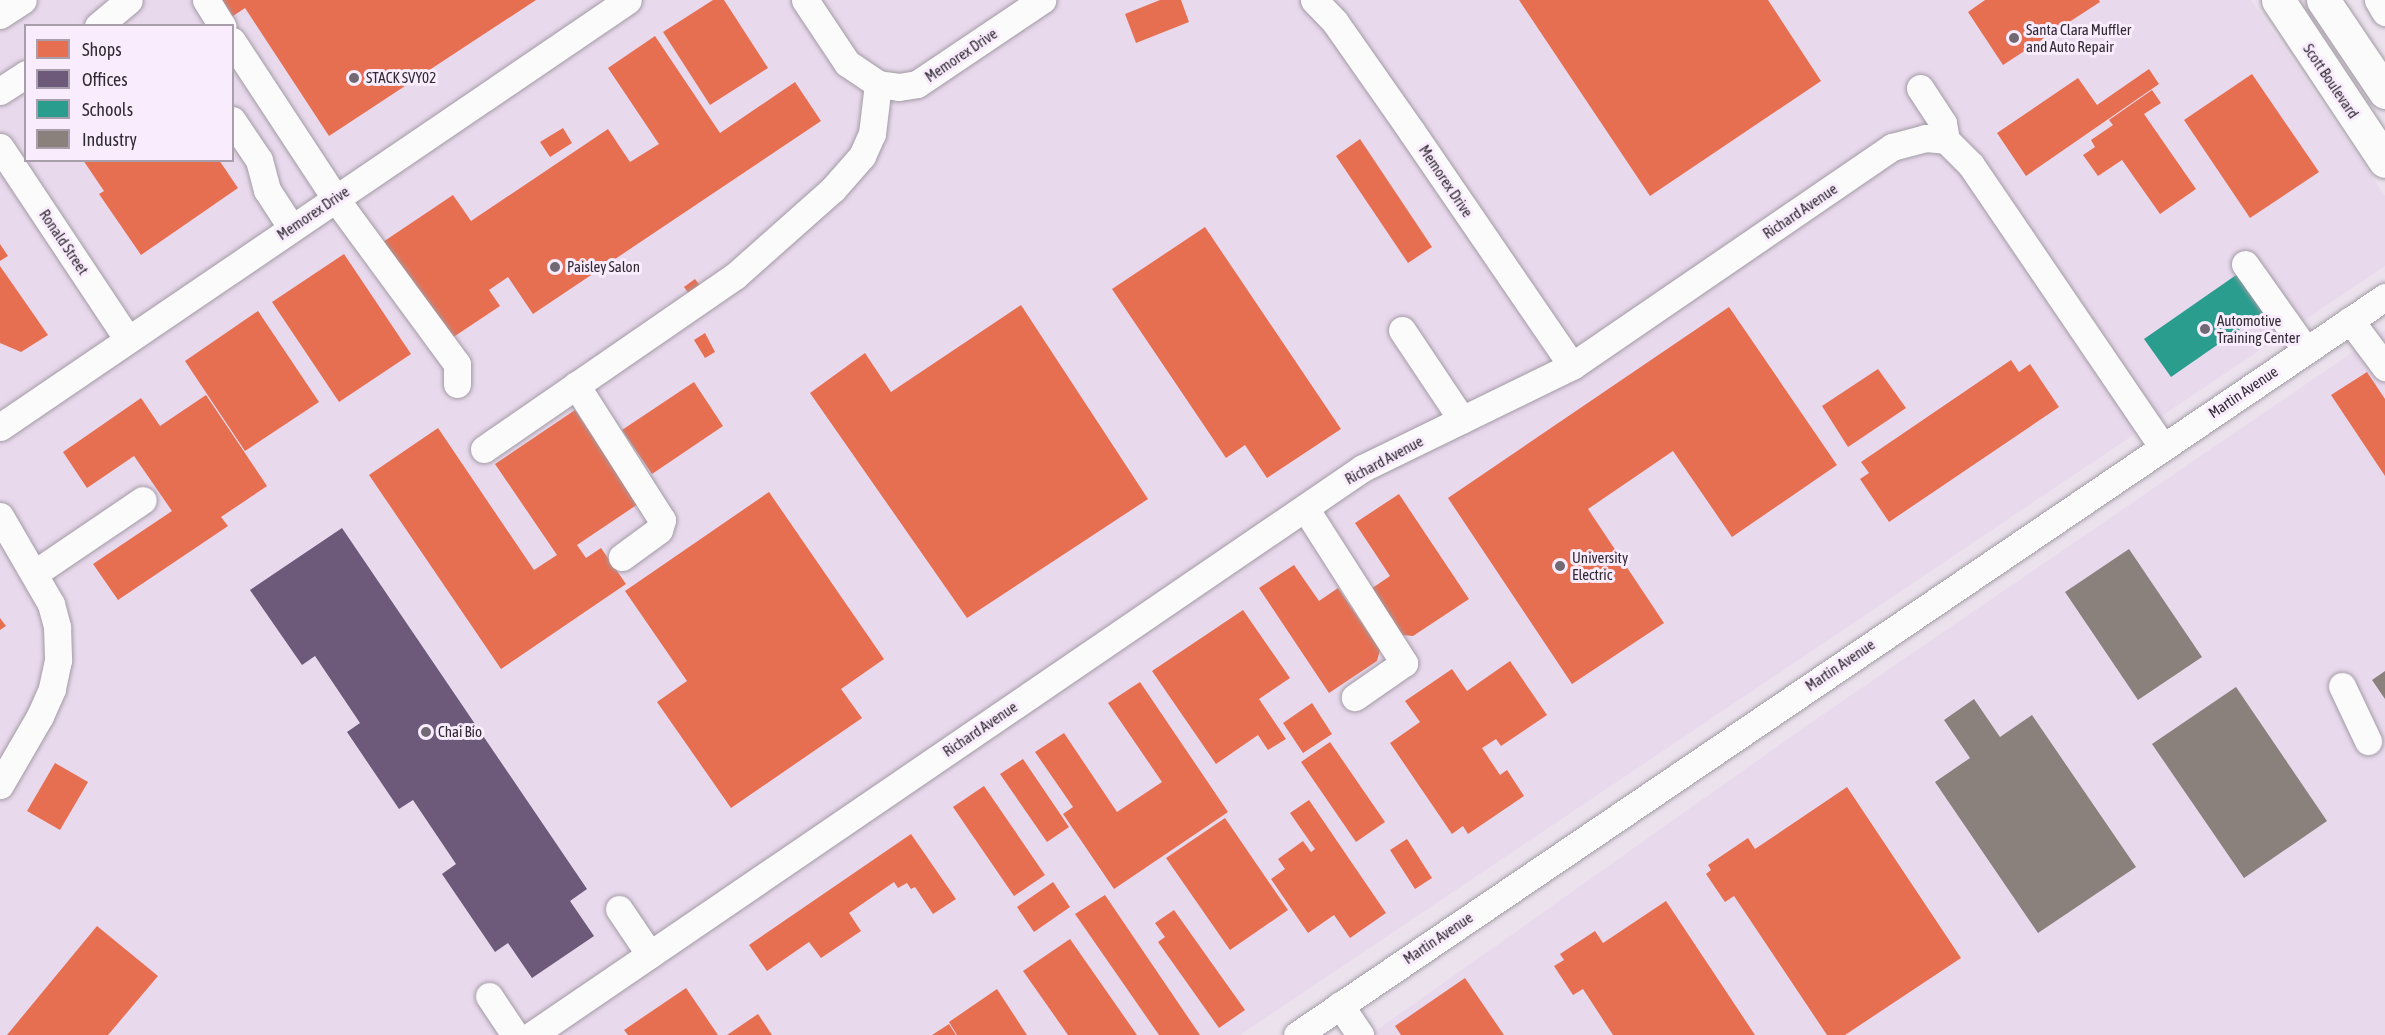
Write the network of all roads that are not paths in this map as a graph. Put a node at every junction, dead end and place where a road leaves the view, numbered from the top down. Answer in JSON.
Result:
{"nodes":[{"id":1,"x":23,"y":0,"type":"edge"},
{"id":2,"x":129,"y":0,"type":"edge"},
{"id":3,"x":206,"y":0,"type":"edge"},
{"id":4,"x":628,"y":0,"type":"edge"},
{"id":5,"x":805,"y":0,"type":"edge"},
{"id":6,"x":1042,"y":0,"type":"edge"},
{"id":7,"x":1314,"y":0,"type":"edge"},
{"id":8,"x":2278,"y":0,"type":"edge"},
{"id":9,"x":2323,"y":0,"type":"edge"},
{"id":10,"x":2378,"y":0,"type":"edge"},
{"id":11,"x":2385,"y":12,"type":"edge"},
{"id":12,"x":0,"y":15,"type":"edge"},
{"id":13,"x":101,"y":24,"type":"edge"},
{"id":14,"x":221,"y":24,"type":"edge"},
{"id":15,"x":234,"y":44,"type":"edge"},
{"id":16,"x":24,"y":75,"type":"edge"},
{"id":17,"x":878,"y":84,"type":"junction"},
{"id":18,"x":1920,"y":88,"type":"dead end"},
{"id":19,"x":0,"y":91,"type":"edge"},
{"id":20,"x":2385,"y":93,"type":"edge"},
{"id":21,"x":234,"y":123,"type":"edge"},
{"id":22,"x":1946,"y":140,"type":"junction"},
{"id":23,"x":0,"y":147,"type":"edge"},
{"id":24,"x":2385,"y":161,"type":"edge"},
{"id":25,"x":335,"y":198,"type":"junction"},
{"id":26,"x":291,"y":227,"type":"junction"},
{"id":27,"x":2245,"y":264,"type":"dead end"},
{"id":28,"x":2385,"y":297,"type":"edge"},
{"id":29,"x":2350,"y":320,"type":"junction"},
{"id":30,"x":1402,"y":330,"type":"dead end"},
{"id":31,"x":128,"y":338,"type":"junction"},
{"id":32,"x":2306,"y":350,"type":"junction"},
{"id":33,"x":1572,"y":366,"type":"junction"},
{"id":34,"x":2385,"y":367,"type":"edge"},
{"id":35,"x":457,"y":384,"type":"dead end"},
{"id":36,"x":576,"y":385,"type":"junction"},
{"id":37,"x":1462,"y":420,"type":"junction"},
{"id":38,"x":0,"y":427,"type":"edge"},
{"id":39,"x":2162,"y":446,"type":"junction"},
{"id":40,"x":484,"y":449,"type":"dead end"},
{"id":41,"x":143,"y":500,"type":"dead end"},
{"id":42,"x":1305,"y":508,"type":"junction"},
{"id":43,"x":0,"y":516,"type":"edge"},
{"id":44,"x":622,"y":556,"type":"dead end"},
{"id":45,"x":35,"y":573,"type":"junction"},
{"id":46,"x":2342,"y":686,"type":"dead end"},
{"id":47,"x":1355,"y":697,"type":"dead end"},
{"id":48,"x":2368,"y":741,"type":"dead end"},
{"id":49,"x":0,"y":785,"type":"edge"},
{"id":50,"x":619,"y":909,"type":"dead end"},
{"id":51,"x":650,"y":955,"type":"junction"},
{"id":52,"x":489,"y":996,"type":"dead end"},
{"id":53,"x":1340,"y":1005,"type":"junction"},
{"id":54,"x":515,"y":1035,"type":"edge"},
{"id":55,"x":532,"y":1035,"type":"edge"},
{"id":56,"x":1297,"y":1035,"type":"edge"},
{"id":57,"x":1360,"y":1035,"type":"edge"}],
"edges":[{"from":1,"to":12,"type":"street"},
{"from":2,"to":13,"type":"street"},
{"from":3,"to":14,"type":"street"},
{"from":4,"to":25,"type":"street","name":"Memorex Drive"},
{"from":5,"to":17,"type":"street"},
{"from":6,"to":17,"type":"street","name":"Memorex Drive"},
{"from":7,"to":33,"type":"street","name":"Memorex Drive"},
{"from":8,"to":24,"type":"main road","name":"Scott Boulevard"},
{"from":9,"to":20,"type":"main road"},
{"from":10,"to":11,"type":"street"},
{"from":15,"to":25,"type":"street"},
{"from":16,"to":19,"type":"street"},
{"from":17,"to":36,"type":"street"},
{"from":18,"to":22,"type":"street"},
{"from":21,"to":26,"type":"street"},
{"from":22,"to":33,"type":"street","name":"Richard Avenue"},
{"from":22,"to":39,"type":"street"},
{"from":23,"to":31,"type":"street","name":"Ronald Street"},
{"from":25,"to":26,"type":"street","name":"Memorex Drive"},
{"from":25,"to":35,"type":"street"},
{"from":26,"to":31,"type":"street","name":"Memorex Drive"},
{"from":27,"to":32,"type":"street"},
{"from":28,"to":29,"type":"street","name":"Martin Avenue"},
{"from":29,"to":32,"type":"street","name":"Martin Avenue"},
{"from":29,"to":34,"type":"street"},
{"from":30,"to":37,"type":"street"},
{"from":31,"to":38,"type":"street","name":"Memorex Drive"},
{"from":32,"to":39,"type":"street","name":"Martin Avenue"},
{"from":33,"to":37,"type":"street","name":"Richard Avenue"},
{"from":36,"to":40,"type":"street"},
{"from":36,"to":44,"type":"street"},
{"from":37,"to":42,"type":"street","name":"Richard Avenue"},
{"from":39,"to":53,"type":"street","name":"Martin Avenue"},
{"from":41,"to":45,"type":"street"},
{"from":42,"to":47,"type":"street"},
{"from":42,"to":51,"type":"street","name":"Richard Avenue"},
{"from":43,"to":45,"type":"street"},
{"from":45,"to":49,"type":"street"},
{"from":46,"to":48,"type":"street"},
{"from":50,"to":51,"type":"street"},
{"from":51,"to":55,"type":"street","name":"Richard Avenue"},
{"from":52,"to":54,"type":"street"},
{"from":53,"to":56,"type":"street","name":"Martin Avenue"},
{"from":53,"to":57,"type":"street"}]}
